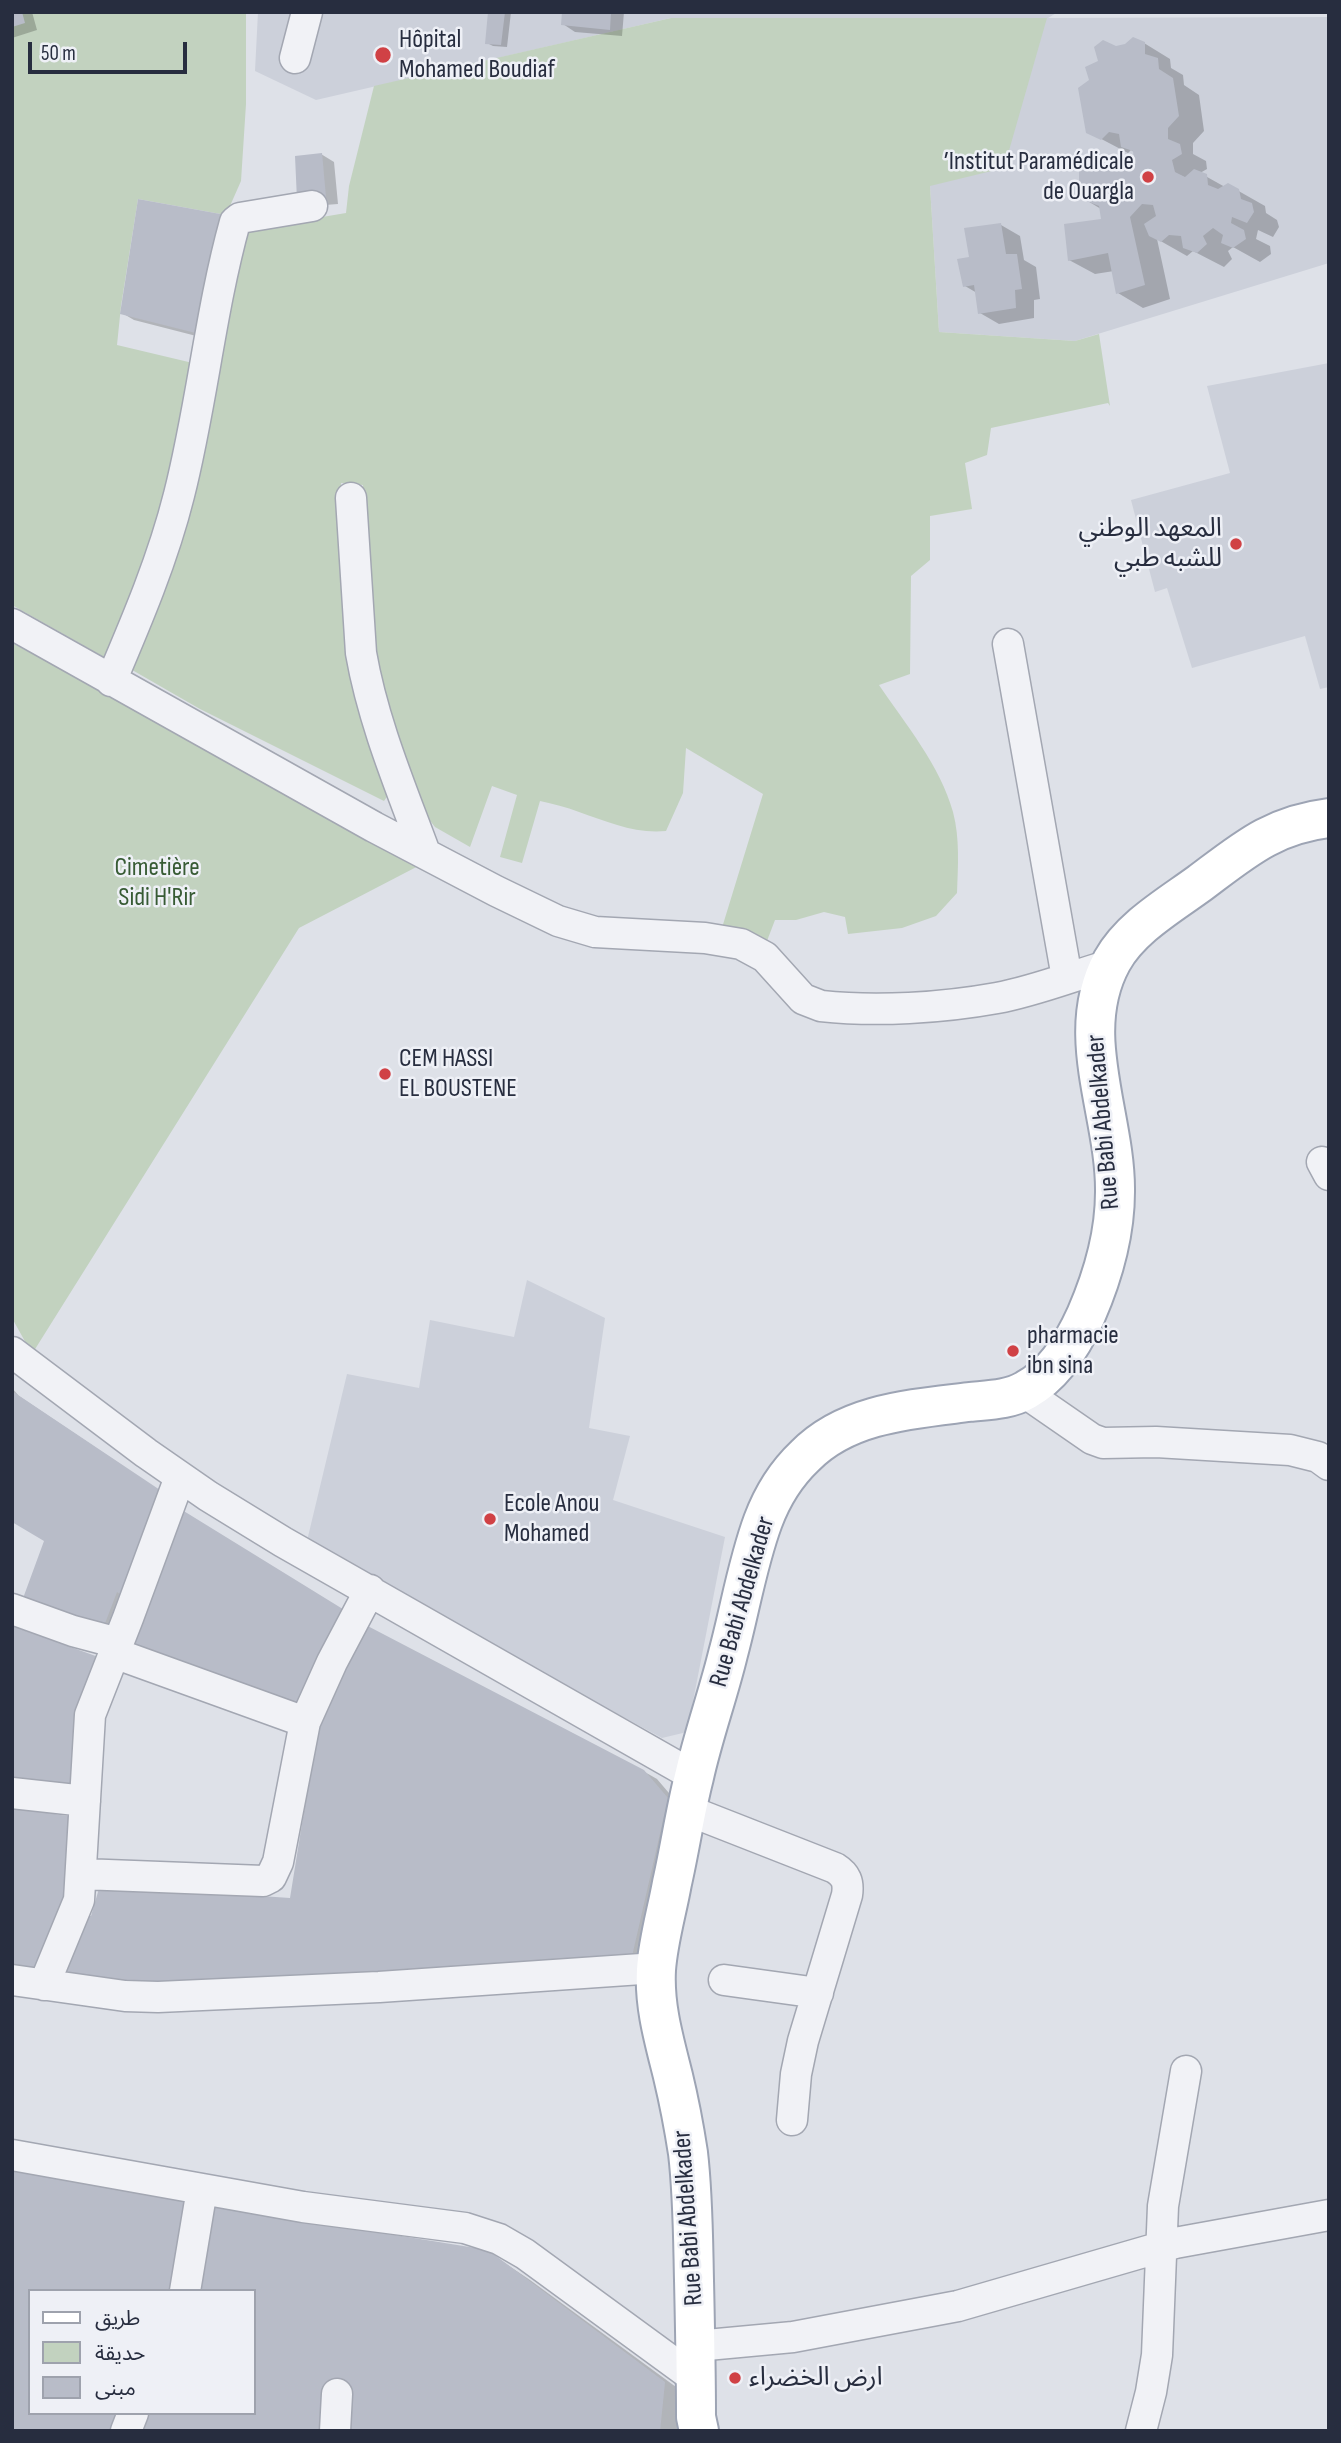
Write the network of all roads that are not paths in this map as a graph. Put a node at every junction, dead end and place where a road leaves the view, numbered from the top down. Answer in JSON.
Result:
{"nodes":[{"id":1,"x":307,"y":12,"type":"edge"},
{"id":2,"x":295,"y":58,"type":"dead end"},
{"id":3,"x":312,"y":206,"type":"dead end"},
{"id":4,"x":351,"y":498,"type":"dead end"},
{"id":5,"x":12,"y":624,"type":"edge"},
{"id":6,"x":1007,"y":644,"type":"dead end"},
{"id":7,"x":111,"y":681,"type":"junction"},
{"id":8,"x":1329,"y":818,"type":"edge"},
{"id":9,"x":425,"y":853,"type":"junction"},
{"id":10,"x":1110,"y":965,"type":"junction"},
{"id":11,"x":1067,"y":978,"type":"junction"},
{"id":12,"x":12,"y":1352,"type":"edge"},
{"id":13,"x":1024,"y":1392,"type":"junction"},
{"id":14,"x":1329,"y":1465,"type":"edge"},
{"id":15,"x":180,"y":1476,"type":"junction"},
{"id":16,"x":370,"y":1590,"type":"junction"},
{"id":17,"x":12,"y":1609,"type":"edge"},
{"id":18,"x":116,"y":1648,"type":"junction"},
{"id":19,"x":305,"y":1722,"type":"junction"},
{"id":20,"x":12,"y":1793,"type":"edge"},
{"id":21,"x":690,"y":1793,"type":"junction"},
{"id":22,"x":85,"y":1801,"type":"junction"},
{"id":23,"x":82,"y":1874,"type":"junction"},
{"id":24,"x":656,"y":1968,"type":"junction"},
{"id":25,"x":12,"y":1980,"type":"edge"},
{"id":26,"x":724,"y":1980,"type":"dead end"},
{"id":27,"x":44,"y":1985,"type":"junction"},
{"id":28,"x":818,"y":1993,"type":"junction"},
{"id":29,"x":1186,"y":2071,"type":"dead end"},
{"id":30,"x":792,"y":2120,"type":"dead end"},
{"id":31,"x":12,"y":2155,"type":"edge"},
{"id":32,"x":202,"y":2189,"type":"junction"},
{"id":33,"x":1329,"y":2215,"type":"edge"},
{"id":34,"x":1160,"y":2247,"type":"junction"},
{"id":35,"x":185,"y":2289,"type":"edge"},
{"id":36,"x":696,"y":2362,"type":"junction"},
{"id":37,"x":337,"y":2394,"type":"dead end"},
{"id":38,"x":696,"y":2426,"type":"edge"},
{"id":39,"x":335,"y":2431,"type":"edge"},
{"id":40,"x":1141,"y":2431,"type":"edge"}],
"edges":[{"from":1,"to":2,"type":"street"},
{"from":3,"to":7,"type":"street"},
{"from":4,"to":9,"type":"street"},
{"from":5,"to":7,"type":"street"},
{"from":6,"to":11,"type":"street"},
{"from":7,"to":9,"type":"street"},
{"from":8,"to":10,"type":"main road","name":"Rue Babi Abdelkader"},
{"from":9,"to":11,"type":"street"},
{"from":10,"to":11,"type":"street"},
{"from":10,"to":13,"type":"main road","name":"Rue Babi Abdelkader"},
{"from":12,"to":15,"type":"street"},
{"from":13,"to":14,"type":"street"},
{"from":13,"to":21,"type":"main road","name":"Rue Babi Abdelkader"},
{"from":15,"to":16,"type":"street"},
{"from":15,"to":18,"type":"street"},
{"from":16,"to":19,"type":"street"},
{"from":16,"to":21,"type":"street"},
{"from":17,"to":18,"type":"street"},
{"from":18,"to":19,"type":"street"},
{"from":18,"to":22,"type":"street"},
{"from":19,"to":23,"type":"street"},
{"from":20,"to":22,"type":"street"},
{"from":21,"to":24,"type":"main road","name":"Rue Babi Abdelkader"},
{"from":21,"to":28,"type":"street"},
{"from":22,"to":23,"type":"street"},
{"from":23,"to":27,"type":"street"},
{"from":24,"to":27,"type":"street"},
{"from":24,"to":36,"type":"main road","name":"Rue Babi Abdelkader"},
{"from":25,"to":27,"type":"street"},
{"from":26,"to":28,"type":"street"},
{"from":28,"to":30,"type":"street"},
{"from":29,"to":34,"type":"street"},
{"from":31,"to":32,"type":"street"},
{"from":32,"to":35,"type":"street"},
{"from":32,"to":36,"type":"street"},
{"from":33,"to":34,"type":"street"},
{"from":34,"to":36,"type":"street"},
{"from":34,"to":40,"type":"street"},
{"from":36,"to":38,"type":"main road","name":"Rue Babi Abdelkader"},
{"from":37,"to":39,"type":"street"}]}
